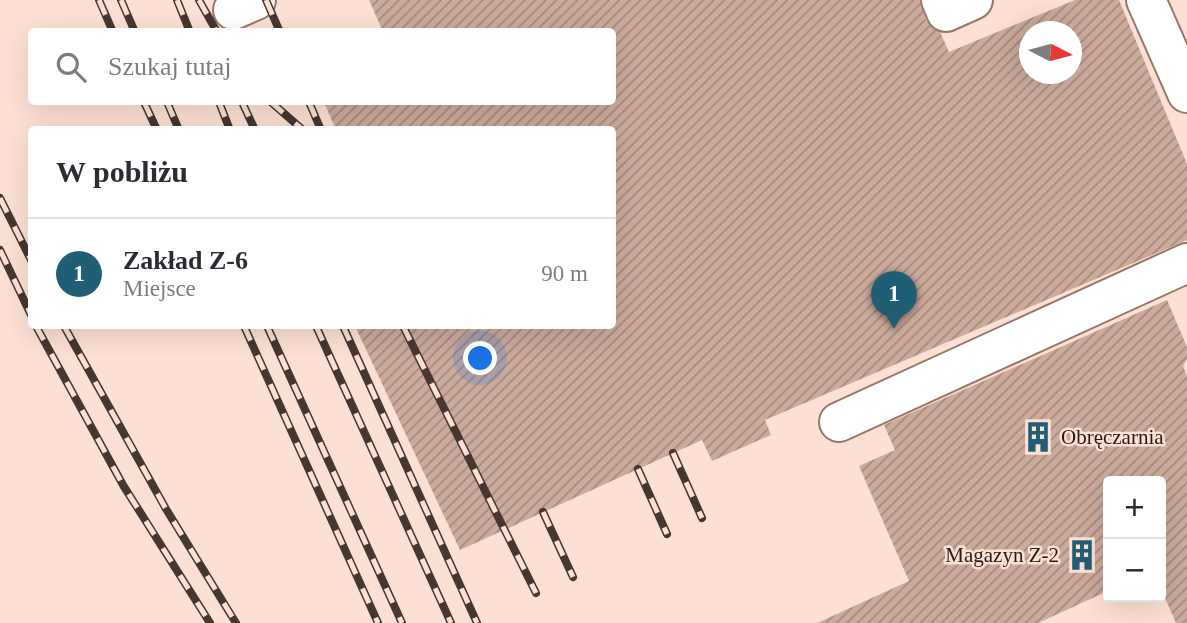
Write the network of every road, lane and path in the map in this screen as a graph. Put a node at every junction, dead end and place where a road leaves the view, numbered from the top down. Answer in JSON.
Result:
{"nodes":[{"id":1,"x":941,"y":0,"type":"edge"},
{"id":2,"x":973,"y":0,"type":"edge"},
{"id":3,"x":1146,"y":0,"type":"edge"},
{"id":4,"x":1187,"y":93,"type":"edge"},
{"id":5,"x":1187,"y":263,"type":"edge"},
{"id":6,"x":839,"y":422,"type":"dead end"}],
"edges":[{"from":1,"to":2,"type":"lane"},
{"from":3,"to":4,"type":"lane"},
{"from":5,"to":6,"type":"lane"}]}
